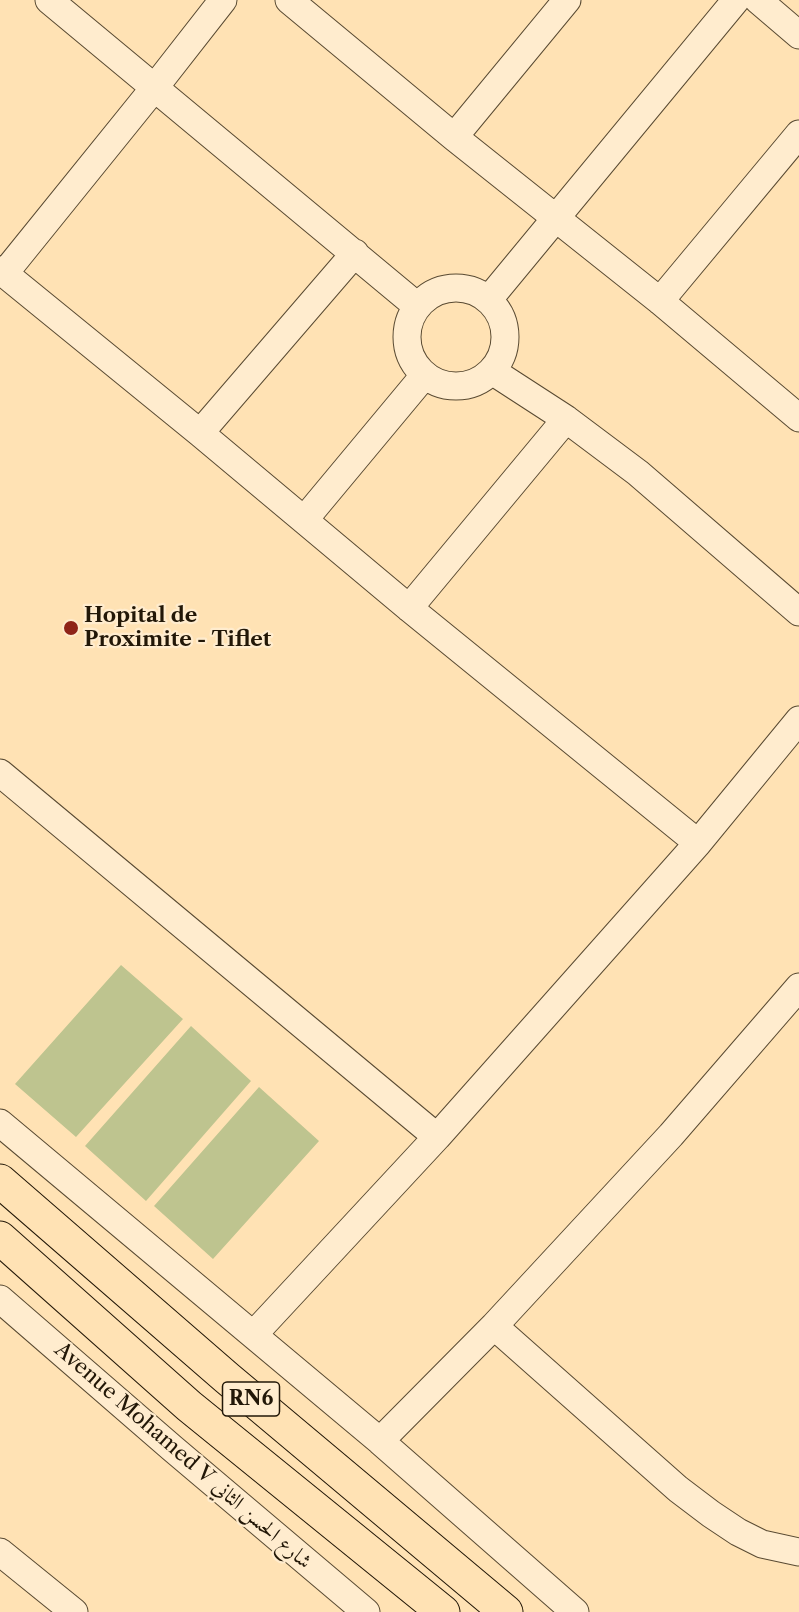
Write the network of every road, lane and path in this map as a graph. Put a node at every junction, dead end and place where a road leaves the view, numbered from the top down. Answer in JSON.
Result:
{"nodes":[{"id":1,"x":49,"y":0,"type":"edge"},
{"id":2,"x":223,"y":0,"type":"edge"},
{"id":3,"x":289,"y":0,"type":"edge"},
{"id":4,"x":567,"y":0,"type":"edge"},
{"id":5,"x":736,"y":0,"type":"edge"},
{"id":6,"x":758,"y":0,"type":"edge"},
{"id":7,"x":799,"y":35,"type":"edge"},
{"id":8,"x":155,"y":87,"type":"junction"},
{"id":9,"x":799,"y":134,"type":"edge"},
{"id":10,"x":454,"y":137,"type":"junction"},
{"id":11,"x":556,"y":217,"type":"junction"},
{"id":12,"x":355,"y":253,"type":"junction"},
{"id":13,"x":2,"y":272,"type":"edge"},
{"id":14,"x":489,"y":299,"type":"junction"},
{"id":15,"x":660,"y":301,"type":"junction"},
{"id":16,"x":417,"y":306,"type":"junction"},
{"id":17,"x":492,"y":371,"type":"junction"},
{"id":18,"x":423,"y":377,"type":"junction"},
{"id":19,"x":799,"y":418,"type":"edge"},
{"id":20,"x":566,"y":419,"type":"junction"},
{"id":21,"x":200,"y":434,"type":"junction"},
{"id":22,"x":304,"y":520,"type":"junction"},
{"id":23,"x":409,"y":608,"type":"junction"},
{"id":24,"x":799,"y":612,"type":"edge"},
{"id":25,"x":799,"y":720,"type":"edge"},
{"id":26,"x":0,"y":772,"type":"edge"},
{"id":27,"x":698,"y":843,"type":"junction"},
{"id":28,"x":799,"y":987,"type":"edge"},
{"id":29,"x":0,"y":1123,"type":"edge"},
{"id":30,"x":437,"y":1137,"type":"junction"},
{"id":31,"x":0,"y":1181,"type":"edge"},
{"id":32,"x":0,"y":1238,"type":"edge"},
{"id":33,"x":0,"y":1299,"type":"edge"},
{"id":34,"x":494,"y":1326,"type":"junction"},
{"id":35,"x":254,"y":1334,"type":"junction"},
{"id":36,"x":380,"y":1441,"type":"junction"},
{"id":37,"x":0,"y":1551,"type":"edge"},
{"id":38,"x":799,"y":1552,"type":"edge"},
{"id":39,"x":74,"y":1612,"type":"edge"},
{"id":40,"x":366,"y":1612,"type":"edge"},
{"id":41,"x":442,"y":1612,"type":"edge"},
{"id":42,"x":506,"y":1612,"type":"edge"},
{"id":43,"x":575,"y":1612,"type":"edge"}],
"edges":[{"from":1,"to":8,"type":"street"},
{"from":2,"to":8,"type":"street"},
{"from":3,"to":10,"type":"street"},
{"from":4,"to":10,"type":"street"},
{"from":5,"to":11,"type":"street"},
{"from":6,"to":7,"type":"street"},
{"from":8,"to":12,"type":"street"},
{"from":8,"to":13,"type":"street"},
{"from":9,"to":15,"type":"street"},
{"from":10,"to":11,"type":"street"},
{"from":11,"to":14,"type":"street"},
{"from":11,"to":15,"type":"street"},
{"from":12,"to":16,"type":"street"},
{"from":12,"to":21,"type":"street"},
{"from":13,"to":21,"type":"street"},
{"from":14,"to":16,"type":"street"},
{"from":14,"to":17,"type":"street"},
{"from":15,"to":19,"type":"street"},
{"from":16,"to":18,"type":"street"},
{"from":17,"to":18,"type":"street"},
{"from":17,"to":20,"type":"street"},
{"from":18,"to":22,"type":"street"},
{"from":20,"to":23,"type":"street"},
{"from":20,"to":24,"type":"street"},
{"from":21,"to":22,"type":"street"},
{"from":22,"to":23,"type":"street"},
{"from":23,"to":27,"type":"street"},
{"from":25,"to":27,"type":"street"},
{"from":26,"to":30,"type":"street"},
{"from":27,"to":30,"type":"street"},
{"from":28,"to":34,"type":"street"},
{"from":29,"to":35,"type":"street"},
{"from":30,"to":35,"type":"street"},
{"from":31,"to":42,"type":"main road","number":"RN6"},
{"from":32,"to":41,"type":"main road","number":"RN6"},
{"from":33,"to":40,"type":"street","name":"Avenue Mohamed V شارع الحسن الثاني"},
{"from":34,"to":36,"type":"street"},
{"from":34,"to":38,"type":"street"},
{"from":35,"to":36,"type":"street"},
{"from":36,"to":43,"type":"street"},
{"from":37,"to":39,"type":"street"}]}
